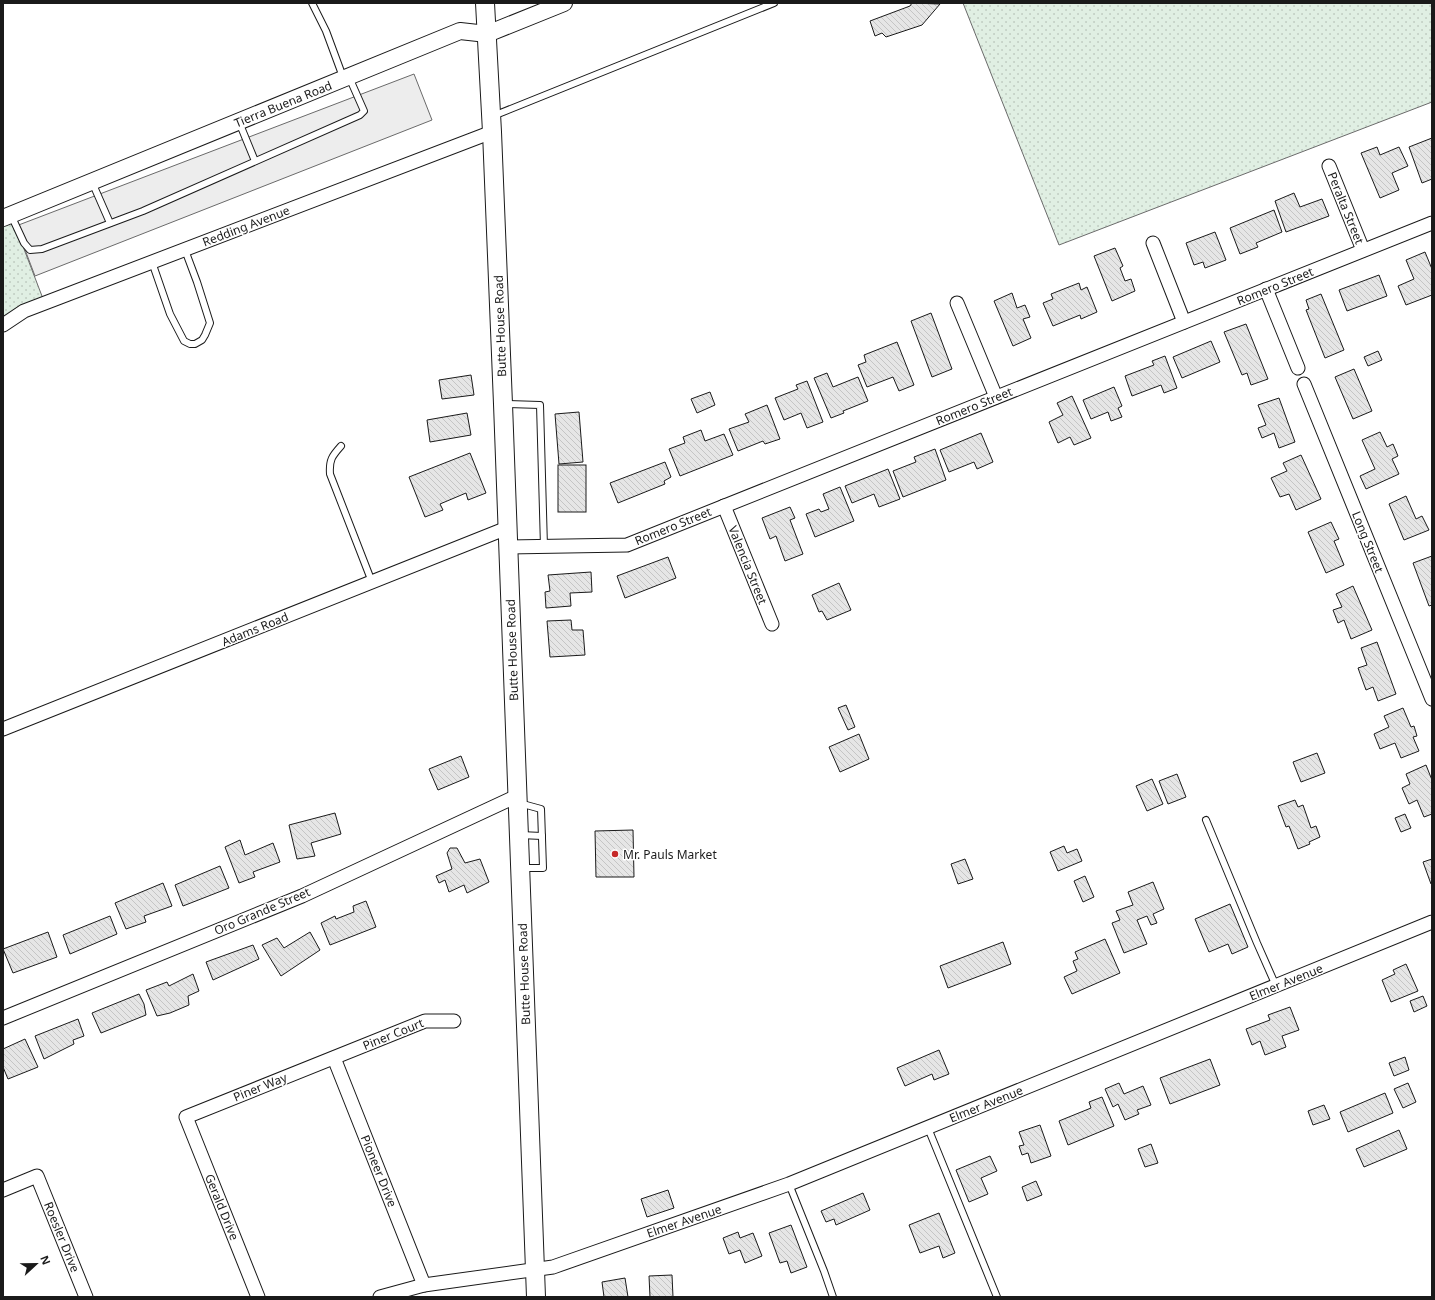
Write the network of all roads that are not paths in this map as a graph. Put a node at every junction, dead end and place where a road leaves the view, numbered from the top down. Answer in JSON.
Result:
{"nodes":[{"id":1,"x":312,"y":3,"type":"edge"},
{"id":2,"x":486,"y":3,"type":"edge"},
{"id":3,"x":564,"y":3,"type":"edge"},
{"id":4,"x":774,"y":3,"type":"edge"},
{"id":5,"x":487,"y":34,"type":"junction"},
{"id":6,"x":347,"y":78,"type":"junction"},
{"id":7,"x":238,"y":122,"type":"junction"},
{"id":8,"x":492,"y":124,"type":"junction"},
{"id":9,"x":255,"y":161,"type":"junction"},
{"id":10,"x":1329,"y":166,"type":"dead end"},
{"id":11,"x":92,"y":182,"type":"junction"},
{"id":12,"x":7,"y":216,"type":"edge"},
{"id":13,"x":110,"y":223,"type":"junction"},
{"id":14,"x":1432,"y":223,"type":"edge"},
{"id":15,"x":1153,"y":244,"type":"dead end"},
{"id":16,"x":185,"y":250,"type":"junction"},
{"id":17,"x":1363,"y":250,"type":"junction"},
{"id":18,"x":152,"y":262,"type":"junction"},
{"id":19,"x":1266,"y":289,"type":"junction"},
{"id":20,"x":957,"y":303,"type":"dead end"},
{"id":21,"x":1184,"y":322,"type":"junction"},
{"id":22,"x":3,"y":326,"type":"edge"},
{"id":23,"x":1298,"y":368,"type":"dead end"},
{"id":24,"x":1304,"y":384,"type":"dead end"},
{"id":25,"x":996,"y":397,"type":"junction"},
{"id":26,"x":503,"y":404,"type":"junction"},
{"id":27,"x":341,"y":446,"type":"dead end"},
{"id":28,"x":724,"y":506,"type":"junction"},
{"id":29,"x":507,"y":528,"type":"junction"},
{"id":30,"x":508,"y":547,"type":"junction"},
{"id":31,"x":544,"y":547,"type":"junction"},
{"id":32,"x":372,"y":582,"type":"junction"},
{"id":33,"x":772,"y":624,"type":"dead end"},
{"id":34,"x":1432,"y":699,"type":"edge"},
{"id":35,"x":3,"y":730,"type":"edge"},
{"id":36,"x":517,"y":799,"type":"junction"},
{"id":37,"x":1206,"y":820,"type":"dead end"},
{"id":38,"x":519,"y":835,"type":"junction"},
{"id":39,"x":542,"y":836,"type":"junction"},
{"id":40,"x":520,"y":868,"type":"junction"},
{"id":41,"x":1432,"y":922,"type":"edge"},
{"id":42,"x":1276,"y":986,"type":"junction"},
{"id":43,"x":3,"y":1018,"type":"edge"},
{"id":44,"x":454,"y":1021,"type":"dead end"},
{"id":45,"x":334,"y":1058,"type":"junction"},
{"id":46,"x":186,"y":1117,"type":"joint"},
{"id":47,"x":928,"y":1128,"type":"junction"},
{"id":48,"x":789,"y":1184,"type":"junction"},
{"id":49,"x":3,"y":1190,"type":"edge"},
{"id":50,"x":534,"y":1268,"type":"junction"},
{"id":51,"x":424,"y":1285,"type":"junction"},
{"id":52,"x":86,"y":1297,"type":"edge"},
{"id":53,"x":258,"y":1297,"type":"edge"},
{"id":54,"x":380,"y":1297,"type":"edge"},
{"id":55,"x":536,"y":1297,"type":"edge"},
{"id":56,"x":833,"y":1297,"type":"edge"},
{"id":57,"x":997,"y":1297,"type":"edge"}],
"edges":[{"from":1,"to":6,"type":"lane"},
{"from":2,"to":5,"type":"main road","name":"Butte House Road"},
{"from":3,"to":5,"type":"street","name":"Tierra Buena Road"},
{"from":4,"to":8,"type":"lane"},
{"from":5,"to":6,"type":"street","name":"Tierra Buena Road"},
{"from":5,"to":8,"type":"main road","name":"Butte House Road"},
{"from":6,"to":7,"type":"street","name":"Tierra Buena Road"},
{"from":6,"to":9,"type":"lane"},
{"from":7,"to":9,"type":"lane"},
{"from":7,"to":11,"type":"street","name":"Tierra Buena Road"},
{"from":8,"to":16,"type":"street","name":"Redding Avenue"},
{"from":8,"to":26,"type":"main road","name":"Butte House Road"},
{"from":9,"to":13,"type":"lane"},
{"from":10,"to":17,"type":"street","name":"Peralta Street"},
{"from":11,"to":12,"type":"street","name":"Tierra Buena Road"},
{"from":11,"to":13,"type":"lane"},
{"from":12,"to":13,"type":"lane"},
{"from":14,"to":17,"type":"street","name":"Romero Street"},
{"from":15,"to":21,"type":"street"},
{"from":16,"to":18,"type":"street","name":"Redding Avenue"},
{"from":16,"to":18,"type":"lane"},
{"from":17,"to":19,"type":"street","name":"Romero Street"},
{"from":18,"to":22,"type":"street","name":"Redding Avenue"},
{"from":19,"to":21,"type":"street","name":"Romero Street"},
{"from":19,"to":23,"type":"street"},
{"from":20,"to":25,"type":"street"},
{"from":21,"to":25,"type":"street","name":"Romero Street"},
{"from":24,"to":34,"type":"street","name":"Long Street"},
{"from":25,"to":28,"type":"street","name":"Romero Street"},
{"from":26,"to":29,"type":"main road","name":"Butte House Road"},
{"from":26,"to":31,"type":"lane"},
{"from":27,"to":32,"type":"lane"},
{"from":28,"to":31,"type":"street","name":"Romero Street"},
{"from":28,"to":33,"type":"street","name":"Valencia Street"},
{"from":29,"to":30,"type":"main road","name":"Butte House Road"},
{"from":29,"to":32,"type":"street","name":"Adams Road"},
{"from":30,"to":31,"type":"street","name":"Romero Street"},
{"from":30,"to":36,"type":"main road","name":"Butte House Road"},
{"from":32,"to":35,"type":"street","name":"Adams Road"},
{"from":36,"to":38,"type":"main road","name":"Butte House Road"},
{"from":36,"to":39,"type":"lane"},
{"from":36,"to":43,"type":"street","name":"Oro Grande Street"},
{"from":37,"to":42,"type":"lane"},
{"from":38,"to":39,"type":"lane"},
{"from":38,"to":40,"type":"main road","name":"Butte House Road"},
{"from":39,"to":40,"type":"lane"},
{"from":40,"to":50,"type":"main road","name":"Butte House Road"},
{"from":41,"to":42,"type":"street","name":"Elmer Avenue"},
{"from":42,"to":47,"type":"street","name":"Elmer Avenue"},
{"from":44,"to":45,"type":"street","name":"Piner Court"},
{"from":45,"to":46,"type":"street","name":"Piner Way"},
{"from":45,"to":51,"type":"street","name":"Pioneer Drive"},
{"from":46,"to":53,"type":"street","name":"Gerald Drive"},
{"from":47,"to":48,"type":"street","name":"Elmer Avenue"},
{"from":47,"to":57,"type":"lane"},
{"from":48,"to":50,"type":"street","name":"Elmer Avenue"},
{"from":48,"to":56,"type":"lane"},
{"from":49,"to":52,"type":"street","name":"Roesler Drive"},
{"from":50,"to":51,"type":"street","name":"Elmer Avenue"},
{"from":50,"to":55,"type":"main road","name":"Butte House Road"},
{"from":51,"to":54,"type":"street","name":"Elmer Avenue"}]}
